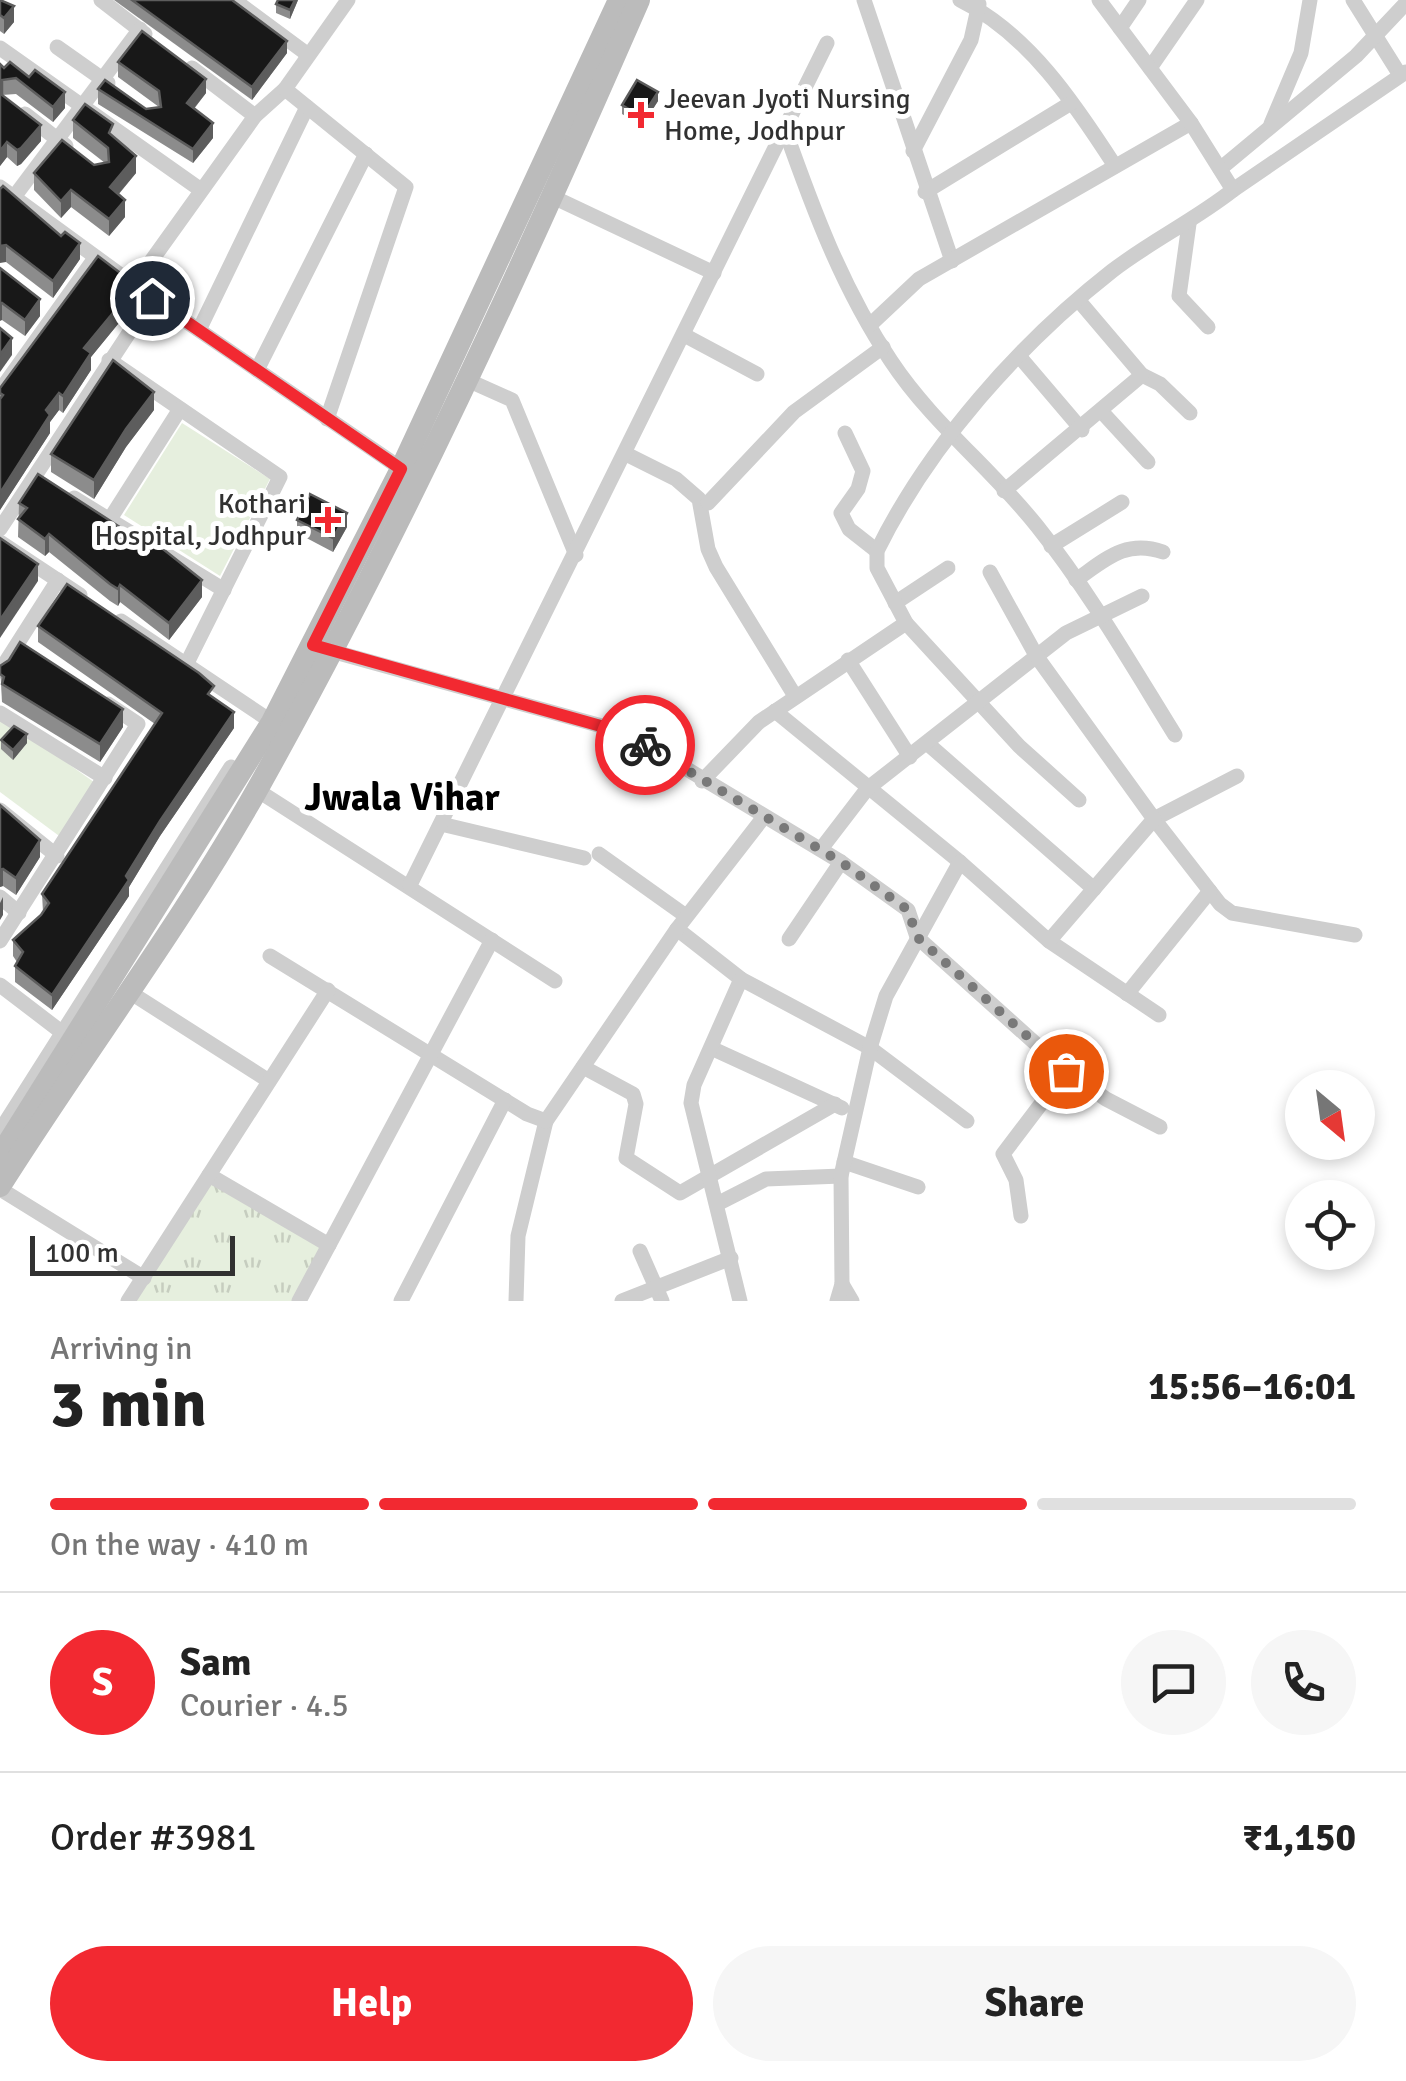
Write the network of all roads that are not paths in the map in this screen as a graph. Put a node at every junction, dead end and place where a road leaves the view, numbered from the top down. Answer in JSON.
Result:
{"nodes":[{"id":1,"x":100,"y":0,"type":"edge"},
{"id":2,"x":234,"y":0,"type":"edge"},
{"id":3,"x":348,"y":0,"type":"edge"},
{"id":4,"x":619,"y":0,"type":"edge"},
{"id":5,"x":640,"y":0,"type":"edge"},
{"id":6,"x":864,"y":0,"type":"edge"},
{"id":7,"x":960,"y":0,"type":"edge"},
{"id":8,"x":1099,"y":0,"type":"edge"},
{"id":9,"x":1139,"y":0,"type":"edge"},
{"id":10,"x":1197,"y":0,"type":"edge"},
{"id":11,"x":1310,"y":0,"type":"edge"},
{"id":12,"x":1354,"y":0,"type":"edge"},
{"id":13,"x":1406,"y":3,"type":"edge"},
{"id":14,"x":979,"y":4,"type":"edge"},
{"id":15,"x":1120,"y":28,"type":"junction"},
{"id":16,"x":140,"y":29,"type":"junction"},
{"id":17,"x":1375,"y":36,"type":"junction"},
{"id":18,"x":154,"y":40,"type":"edge"},
{"id":19,"x":827,"y":43,"type":"dead end"},
{"id":20,"x":57,"y":47,"type":"dead end"},
{"id":21,"x":0,"y":48,"type":"edge"},
{"id":22,"x":308,"y":54,"type":"junction"},
{"id":23,"x":183,"y":62,"type":"edge"},
{"id":24,"x":1150,"y":68,"type":"junction"},
{"id":25,"x":1403,"y":73,"type":"edge"},
{"id":26,"x":103,"y":80,"type":"junction"},
{"id":27,"x":285,"y":89,"type":"junction"},
{"id":28,"x":128,"y":97,"type":"edge"},
{"id":29,"x":10,"y":102,"type":"edge"},
{"id":30,"x":1071,"y":103,"type":"junction"},
{"id":31,"x":307,"y":107,"type":"junction"},
{"id":32,"x":82,"y":109,"type":"junction"},
{"id":33,"x":255,"y":116,"type":"junction"},
{"id":34,"x":1191,"y":123,"type":"junction"},
{"id":35,"x":784,"y":127,"type":"junction"},
{"id":36,"x":1268,"y":130,"type":"junction"},
{"id":37,"x":58,"y":140,"type":"junction"},
{"id":38,"x":913,"y":151,"type":"junction"},
{"id":39,"x":366,"y":154,"type":"junction"},
{"id":40,"x":1284,"y":154,"type":"junction"},
{"id":41,"x":1236,"y":156,"type":"junction"},
{"id":42,"x":86,"y":162,"type":"edge"},
{"id":43,"x":1116,"y":166,"type":"junction"},
{"id":44,"x":1220,"y":169,"type":"junction"},
{"id":45,"x":0,"y":187,"type":"edge"},
{"id":46,"x":200,"y":190,"type":"junction"},
{"id":47,"x":1234,"y":190,"type":"junction"},
{"id":48,"x":925,"y":192,"type":"junction"},
{"id":49,"x":14,"y":197,"type":"junction"},
{"id":50,"x":553,"y":198,"type":"junction"},
{"id":51,"x":1189,"y":224,"type":"junction"},
{"id":52,"x":96,"y":258,"type":"junction"},
{"id":53,"x":952,"y":261,"type":"junction"},
{"id":54,"x":714,"y":273,"type":"junction"},
{"id":55,"x":134,"y":285,"type":"junction"},
{"id":56,"x":152,"y":298,"type":"junction"},
{"id":57,"x":1080,"y":302,"type":"junction"},
{"id":58,"x":1208,"y":327,"type":"dead end"},
{"id":59,"x":200,"y":330,"type":"junction"},
{"id":60,"x":684,"y":335,"type":"junction"},
{"id":61,"x":14,"y":342,"type":"edge"},
{"id":62,"x":880,"y":342,"type":"junction"},
{"id":63,"x":27,"y":352,"type":"junction"},
{"id":64,"x":1019,"y":356,"type":"junction"},
{"id":65,"x":109,"y":360,"type":"junction"},
{"id":66,"x":257,"y":370,"type":"junction"},
{"id":67,"x":757,"y":374,"type":"dead end"},
{"id":68,"x":1142,"y":375,"type":"junction"},
{"id":69,"x":465,"y":379,"type":"junction"},
{"id":70,"x":0,"y":390,"type":"edge"},
{"id":71,"x":180,"y":409,"type":"junction"},
{"id":72,"x":1102,"y":412,"type":"junction"},
{"id":73,"x":1190,"y":412,"type":"dead end"},
{"id":74,"x":328,"y":418,"type":"junction"},
{"id":75,"x":1082,"y":430,"type":"junction"},
{"id":76,"x":844,"y":433,"type":"dead end"},
{"id":77,"x":948,"y":434,"type":"junction"},
{"id":78,"x":626,"y":454,"type":"junction"},
{"id":79,"x":1148,"y":462,"type":"dead end"},
{"id":80,"x":404,"y":471,"type":"junction"},
{"id":81,"x":35,"y":476,"type":"junction"},
{"id":82,"x":1004,"y":491,"type":"junction"},
{"id":83,"x":699,"y":496,"type":"junction"},
{"id":84,"x":1122,"y":502,"type":"dead end"},
{"id":85,"x":110,"y":519,"type":"junction"},
{"id":86,"x":0,"y":530,"type":"edge"},
{"id":87,"x":0,"y":542,"type":"edge"},
{"id":88,"x":1052,"y":546,"type":"junction"},
{"id":89,"x":877,"y":551,"type":"junction"},
{"id":90,"x":1164,"y":552,"type":"dead end"},
{"id":91,"x":576,"y":555,"type":"junction"},
{"id":92,"x":948,"y":568,"type":"dead end"},
{"id":93,"x":990,"y":572,"type":"dead end"},
{"id":94,"x":58,"y":580,"type":"junction"},
{"id":95,"x":1076,"y":580,"type":"junction"},
{"id":96,"x":224,"y":590,"type":"junction"},
{"id":97,"x":1142,"y":596,"type":"dead end"},
{"id":98,"x":90,"y":601,"type":"edge"},
{"id":99,"x":896,"y":602,"type":"junction"},
{"id":100,"x":106,"y":611,"type":"edge"},
{"id":101,"x":1102,"y":616,"type":"junction"},
{"id":102,"x":906,"y":623,"type":"junction"},
{"id":103,"x":17,"y":644,"type":"junction"},
{"id":104,"x":322,"y":648,"type":"junction"},
{"id":105,"x":32,"y":654,"type":"edge"},
{"id":106,"x":1037,"y":657,"type":"junction"},
{"id":107,"x":848,"y":660,"type":"junction"},
{"id":108,"x":187,"y":663,"type":"junction"},
{"id":109,"x":0,"y":671,"type":"edge"},
{"id":110,"x":93,"y":694,"type":"edge"},
{"id":111,"x":796,"y":696,"type":"junction"},
{"id":112,"x":504,"y":702,"type":"junction"},
{"id":113,"x":981,"y":704,"type":"junction"},
{"id":114,"x":775,"y":711,"type":"junction"},
{"id":115,"x":0,"y":713,"type":"edge"},
{"id":116,"x":267,"y":719,"type":"junction"},
{"id":117,"x":1175,"y":735,"type":"dead end"},
{"id":118,"x":928,"y":744,"type":"junction"},
{"id":119,"x":910,"y":757,"type":"junction"},
{"id":120,"x":1237,"y":776,"type":"dead end"},
{"id":121,"x":104,"y":778,"type":"junction"},
{"id":122,"x":702,"y":781,"type":"junction"},
{"id":123,"x":868,"y":789,"type":"junction"},
{"id":124,"x":257,"y":790,"type":"junction"},
{"id":125,"x":1079,"y":800,"type":"dead end"},
{"id":126,"x":0,"y":810,"type":"edge"},
{"id":127,"x":763,"y":818,"type":"junction"},
{"id":128,"x":1154,"y":819,"type":"junction"},
{"id":129,"x":441,"y":824,"type":"junction"},
{"id":130,"x":820,"y":850,"type":"junction"},
{"id":131,"x":57,"y":856,"type":"junction"},
{"id":132,"x":841,"y":862,"type":"junction"},
{"id":133,"x":960,"y":862,"type":"junction"},
{"id":134,"x":410,"y":885,"type":"junction"},
{"id":135,"x":1094,"y":889,"type":"junction"},
{"id":136,"x":1210,"y":891,"type":"junction"},
{"id":137,"x":0,"y":896,"type":"edge"},
{"id":138,"x":19,"y":913,"type":"junction"},
{"id":139,"x":682,"y":922,"type":"junction"},
{"id":140,"x":1355,"y":935,"type":"dead end"},
{"id":141,"x":917,"y":937,"type":"junction"},
{"id":142,"x":789,"y":939,"type":"dead end"},
{"id":143,"x":492,"y":940,"type":"junction"},
{"id":144,"x":1049,"y":940,"type":"junction"},
{"id":145,"x":0,"y":941,"type":"edge"},
{"id":146,"x":270,"y":956,"type":"dead end"},
{"id":147,"x":741,"y":979,"type":"junction"},
{"id":148,"x":555,"y":980,"type":"dead end"},
{"id":149,"x":0,"y":986,"type":"edge"},
{"id":150,"x":128,"y":990,"type":"junction"},
{"id":151,"x":328,"y":990,"type":"junction"},
{"id":152,"x":1127,"y":994,"type":"junction"},
{"id":153,"x":1158,"y":1015,"type":"dead end"},
{"id":154,"x":67,"y":1037,"type":"junction"},
{"id":155,"x":711,"y":1048,"type":"junction"},
{"id":156,"x":870,"y":1048,"type":"junction"},
{"id":157,"x":428,"y":1053,"type":"junction"},
{"id":158,"x":583,"y":1066,"type":"junction"},
{"id":159,"x":1066,"y":1071,"type":"junction"},
{"id":160,"x":270,"y":1082,"type":"junction"},
{"id":161,"x":506,"y":1100,"type":"junction"},
{"id":162,"x":835,"y":1104,"type":"junction"},
{"id":163,"x":854,"y":1115,"type":"junction"},
{"id":164,"x":536,"y":1118,"type":"junction"},
{"id":165,"x":967,"y":1122,"type":"dead end"},
{"id":166,"x":1160,"y":1126,"type":"dead end"},
{"id":167,"x":0,"y":1131,"type":"edge"},
{"id":168,"x":0,"y":1156,"type":"edge"},
{"id":169,"x":842,"y":1169,"type":"junction"},
{"id":170,"x":209,"y":1176,"type":"junction"},
{"id":171,"x":710,"y":1180,"type":"junction"},
{"id":172,"x":918,"y":1187,"type":"dead end"},
{"id":173,"x":0,"y":1188,"type":"edge"},
{"id":174,"x":717,"y":1204,"type":"junction"},
{"id":175,"x":1021,"y":1216,"type":"dead end"},
{"id":176,"x":329,"y":1245,"type":"junction"},
{"id":177,"x":640,"y":1251,"type":"dead end"},
{"id":178,"x":731,"y":1258,"type":"junction"},
{"id":179,"x":144,"y":1278,"type":"junction"},
{"id":180,"x":842,"y":1284,"type":"junction"},
{"id":181,"x":659,"y":1294,"type":"edge"},
{"id":182,"x":128,"y":1301,"type":"edge"},
{"id":183,"x":299,"y":1301,"type":"edge"},
{"id":184,"x":402,"y":1301,"type":"edge"},
{"id":185,"x":516,"y":1301,"type":"edge"},
{"id":186,"x":622,"y":1301,"type":"edge"},
{"id":187,"x":740,"y":1301,"type":"edge"},
{"id":188,"x":838,"y":1301,"type":"edge"},
{"id":189,"x":852,"y":1301,"type":"edge"}],
"edges":[{"from":1,"to":16,"type":"street"},
{"from":2,"to":22,"type":"street"},
{"from":3,"to":22,"type":"street"},
{"from":4,"to":80,"type":"main road"},
{"from":5,"to":50,"type":"main road"},
{"from":6,"to":38,"type":"street"},
{"from":7,"to":14,"type":"street"},
{"from":8,"to":15,"type":"street"},
{"from":9,"to":15,"type":"street"},
{"from":10,"to":24,"type":"street"},
{"from":11,"to":36,"type":"street"},
{"from":12,"to":17,"type":"street"},
{"from":13,"to":17,"type":"street"},
{"from":14,"to":30,"type":"street"},
{"from":14,"to":38,"type":"street"},
{"from":15,"to":24,"type":"street"},
{"from":16,"to":18,"type":"street"},
{"from":16,"to":26,"type":"street"},
{"from":17,"to":25,"type":"street"},
{"from":17,"to":36,"type":"street"},
{"from":19,"to":35,"type":"street"},
{"from":20,"to":26,"type":"street"},
{"from":21,"to":32,"type":"street"},
{"from":22,"to":27,"type":"street"},
{"from":23,"to":33,"type":"street"},
{"from":24,"to":34,"type":"street"},
{"from":25,"to":40,"type":"street"},
{"from":26,"to":28,"type":"street"},
{"from":26,"to":32,"type":"street"},
{"from":27,"to":31,"type":"street"},
{"from":27,"to":33,"type":"street"},
{"from":29,"to":37,"type":"street"},
{"from":30,"to":43,"type":"street"},
{"from":30,"to":48,"type":"street"},
{"from":31,"to":39,"type":"street"},
{"from":31,"to":59,"type":"street"},
{"from":32,"to":37,"type":"street"},
{"from":32,"to":46,"type":"street"},
{"from":33,"to":46,"type":"street"},
{"from":34,"to":43,"type":"street"},
{"from":34,"to":44,"type":"street"},
{"from":35,"to":54,"type":"street"},
{"from":35,"to":62,"type":"street"},
{"from":36,"to":41,"type":"street"},
{"from":37,"to":42,"type":"street"},
{"from":37,"to":49,"type":"street"},
{"from":38,"to":48,"type":"street"},
{"from":39,"to":66,"type":"street"},
{"from":39,"to":74,"type":"street"},
{"from":40,"to":41,"type":"street"},
{"from":40,"to":47,"type":"street"},
{"from":41,"to":44,"type":"street"},
{"from":43,"to":53,"type":"street"},
{"from":44,"to":47,"type":"street"},
{"from":45,"to":49,"type":"street"},
{"from":46,"to":55,"type":"street"},
{"from":47,"to":51,"type":"street"},
{"from":48,"to":53,"type":"street"},
{"from":49,"to":52,"type":"street"},
{"from":50,"to":54,"type":"street"},
{"from":50,"to":69,"type":"main road"},
{"from":51,"to":57,"type":"street"},
{"from":51,"to":58,"type":"street"},
{"from":52,"to":55,"type":"street"},
{"from":52,"to":63,"type":"street"},
{"from":53,"to":62,"type":"street"},
{"from":54,"to":60,"type":"street"},
{"from":55,"to":56,"type":"street"},
{"from":56,"to":59,"type":"street"},
{"from":56,"to":65,"type":"street"},
{"from":57,"to":64,"type":"street"},
{"from":57,"to":68,"type":"street"},
{"from":59,"to":66,"type":"street"},
{"from":60,"to":67,"type":"street"},
{"from":60,"to":78,"type":"street"},
{"from":61,"to":63,"type":"street"},
{"from":62,"to":77,"type":"street"},
{"from":62,"to":83,"type":"street"},
{"from":63,"to":70,"type":"street"},
{"from":64,"to":75,"type":"street"},
{"from":64,"to":77,"type":"street"},
{"from":65,"to":71,"type":"street"},
{"from":65,"to":81,"type":"street"},
{"from":66,"to":74,"type":"street"},
{"from":68,"to":72,"type":"street"},
{"from":68,"to":73,"type":"street"},
{"from":69,"to":80,"type":"main road"},
{"from":69,"to":91,"type":"street"},
{"from":71,"to":85,"type":"street"},
{"from":71,"to":96,"type":"street"},
{"from":72,"to":75,"type":"street"},
{"from":72,"to":79,"type":"street"},
{"from":74,"to":80,"type":"street"},
{"from":75,"to":82,"type":"street"},
{"from":76,"to":89,"type":"street"},
{"from":77,"to":82,"type":"street"},
{"from":77,"to":89,"type":"street"},
{"from":78,"to":83,"type":"street"},
{"from":78,"to":91,"type":"street"},
{"from":80,"to":104,"type":"main road"},
{"from":80,"to":116,"type":"street"},
{"from":81,"to":85,"type":"street"},
{"from":81,"to":86,"type":"street"},
{"from":82,"to":88,"type":"street"},
{"from":83,"to":111,"type":"street"},
{"from":84,"to":88,"type":"street"},
{"from":85,"to":96,"type":"street"},
{"from":87,"to":94,"type":"street"},
{"from":88,"to":95,"type":"street"},
{"from":89,"to":99,"type":"street"},
{"from":90,"to":95,"type":"street"},
{"from":91,"to":112,"type":"street"},
{"from":92,"to":99,"type":"street"},
{"from":93,"to":106,"type":"street"},
{"from":94,"to":98,"type":"street"},
{"from":94,"to":103,"type":"street"},
{"from":95,"to":101,"type":"street"},
{"from":96,"to":108,"type":"street"},
{"from":97,"to":101,"type":"street"},
{"from":99,"to":102,"type":"street"},
{"from":100,"to":108,"type":"street"},
{"from":101,"to":106,"type":"street"},
{"from":101,"to":117,"type":"street"},
{"from":102,"to":107,"type":"street"},
{"from":102,"to":113,"type":"street"},
{"from":103,"to":105,"type":"street"},
{"from":103,"to":109,"type":"street"},
{"from":104,"to":112,"type":"street"},
{"from":104,"to":116,"type":"main road"},
{"from":104,"to":124,"type":"main road"},
{"from":106,"to":113,"type":"street"},
{"from":106,"to":128,"type":"street"},
{"from":107,"to":111,"type":"street"},
{"from":107,"to":119,"type":"street"},
{"from":108,"to":116,"type":"street"},
{"from":110,"to":121,"type":"street"},
{"from":111,"to":114,"type":"street"},
{"from":112,"to":122,"type":"street"},
{"from":112,"to":129,"type":"street"},
{"from":113,"to":118,"type":"street"},
{"from":113,"to":125,"type":"street"},
{"from":114,"to":122,"type":"street"},
{"from":114,"to":123,"type":"street"},
{"from":115,"to":121,"type":"street"},
{"from":116,"to":154,"type":"main road"},
{"from":118,"to":119,"type":"street"},
{"from":118,"to":135,"type":"street"},
{"from":119,"to":123,"type":"street"},
{"from":120,"to":128,"type":"street"},
{"from":121,"to":131,"type":"street"},
{"from":122,"to":127,"type":"street"},
{"from":123,"to":130,"type":"street"},
{"from":123,"to":133,"type":"street"},
{"from":124,"to":134,"type":"street"},
{"from":124,"to":150,"type":"main road"},
{"from":126,"to":131,"type":"street"},
{"from":127,"to":130,"type":"street"},
{"from":127,"to":139,"type":"street"},
{"from":128,"to":135,"type":"street"},
{"from":128,"to":136,"type":"street"},
{"from":129,"to":134,"type":"street"},
{"from":129,"to":139,"type":"street"},
{"from":130,"to":132,"type":"street"},
{"from":131,"to":138,"type":"street"},
{"from":132,"to":141,"type":"street"},
{"from":132,"to":142,"type":"street"},
{"from":133,"to":141,"type":"street"},
{"from":133,"to":144,"type":"street"},
{"from":134,"to":143,"type":"street"},
{"from":135,"to":144,"type":"street"},
{"from":136,"to":140,"type":"street"},
{"from":136,"to":152,"type":"street"},
{"from":137,"to":138,"type":"street"},
{"from":138,"to":145,"type":"street"},
{"from":139,"to":147,"type":"street"},
{"from":139,"to":158,"type":"street"},
{"from":141,"to":156,"type":"street"},
{"from":141,"to":159,"type":"street"},
{"from":143,"to":148,"type":"street"},
{"from":143,"to":157,"type":"street"},
{"from":144,"to":152,"type":"street"},
{"from":146,"to":151,"type":"street"},
{"from":147,"to":155,"type":"street"},
{"from":147,"to":156,"type":"street"},
{"from":149,"to":154,"type":"street"},
{"from":150,"to":160,"type":"street"},
{"from":150,"to":173,"type":"main road"},
{"from":151,"to":157,"type":"street"},
{"from":151,"to":160,"type":"street"},
{"from":152,"to":153,"type":"street"},
{"from":154,"to":167,"type":"street"},
{"from":154,"to":168,"type":"main road"},
{"from":155,"to":162,"type":"street"},
{"from":155,"to":171,"type":"street"},
{"from":156,"to":163,"type":"street"},
{"from":156,"to":165,"type":"street"},
{"from":157,"to":161,"type":"street"},
{"from":157,"to":176,"type":"street"},
{"from":158,"to":164,"type":"street"},
{"from":158,"to":171,"type":"street"},
{"from":159,"to":166,"type":"street"},
{"from":159,"to":175,"type":"street"},
{"from":160,"to":170,"type":"street"},
{"from":161,"to":164,"type":"street"},
{"from":161,"to":184,"type":"street"},
{"from":162,"to":163,"type":"street"},
{"from":162,"to":171,"type":"street"},
{"from":163,"to":169,"type":"street"},
{"from":164,"to":185,"type":"street"},
{"from":169,"to":172,"type":"street"},
{"from":169,"to":174,"type":"street"},
{"from":169,"to":180,"type":"street"},
{"from":170,"to":176,"type":"street"},
{"from":170,"to":179,"type":"street"},
{"from":171,"to":174,"type":"street"},
{"from":173,"to":179,"type":"street"},
{"from":174,"to":178,"type":"street"},
{"from":176,"to":183,"type":"street"},
{"from":177,"to":181,"type":"street"},
{"from":178,"to":181,"type":"street"},
{"from":178,"to":187,"type":"street"},
{"from":179,"to":182,"type":"street"},
{"from":180,"to":188,"type":"street"},
{"from":180,"to":189,"type":"street"},
{"from":181,"to":186,"type":"street"}]}
